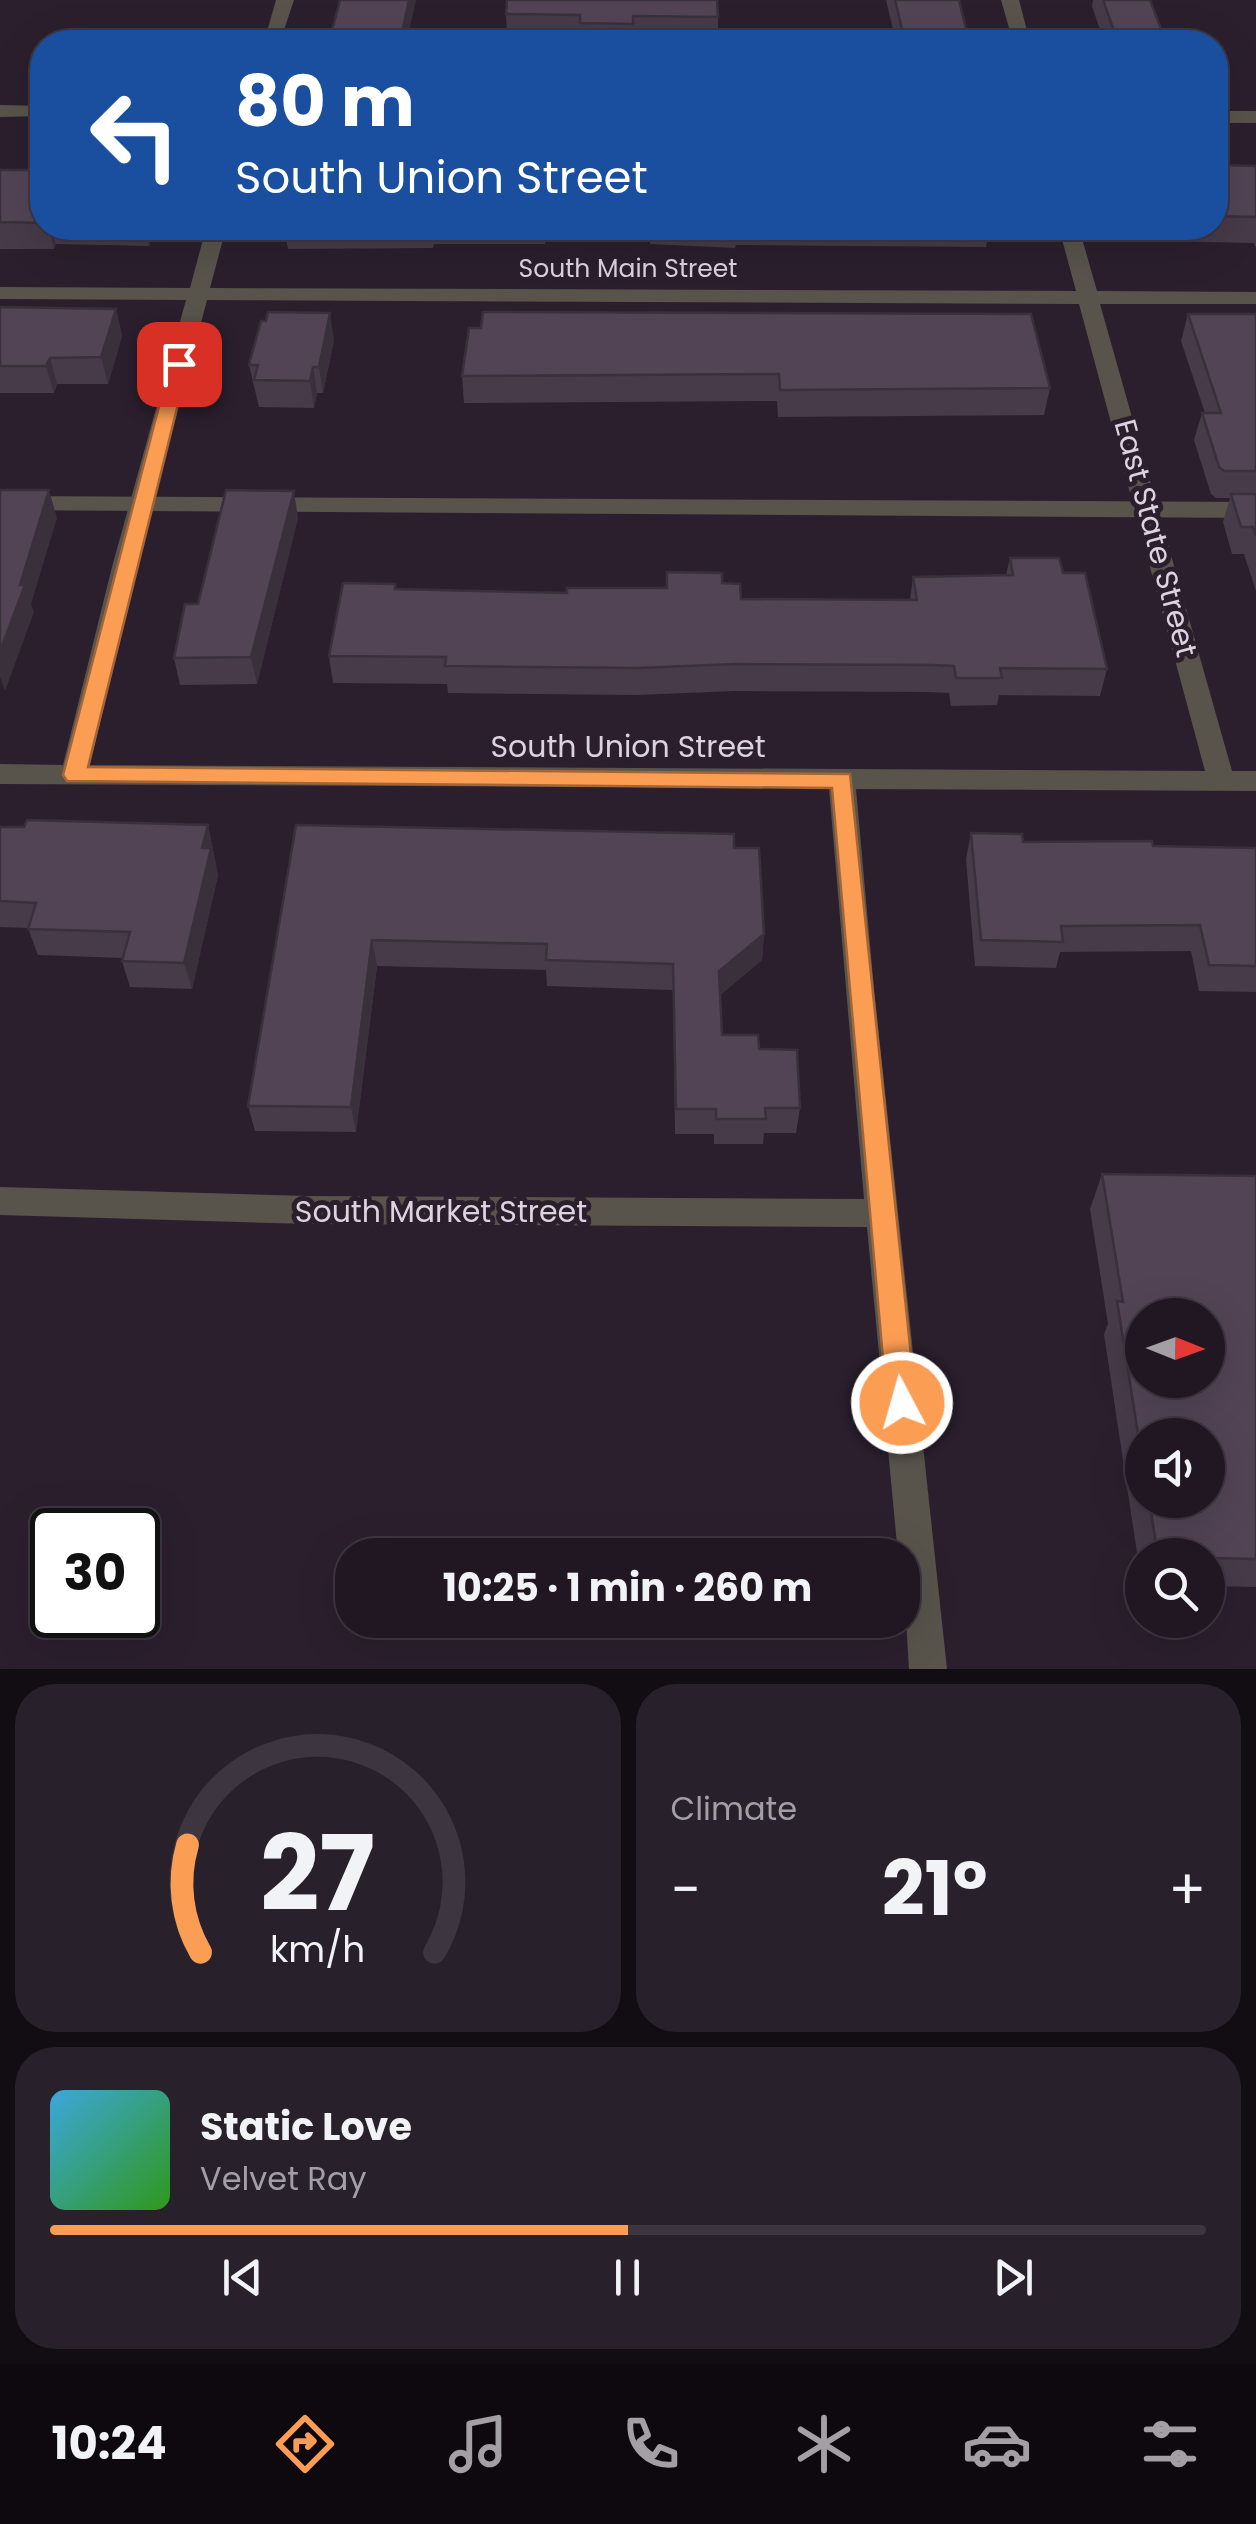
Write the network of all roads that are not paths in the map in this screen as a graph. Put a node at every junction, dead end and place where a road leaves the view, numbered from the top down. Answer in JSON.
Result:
{"nodes":[{"id":1,"x":285,"y":0,"type":"edge"},
{"id":2,"x":1010,"y":0,"type":"edge"},
{"id":3,"x":276,"y":30,"type":"edge"},
{"id":4,"x":1019,"y":30,"type":"edge"},
{"id":5,"x":0,"y":111,"type":"edge"},
{"id":6,"x":30,"y":111,"type":"edge"},
{"id":7,"x":1228,"y":117,"type":"edge"},
{"id":8,"x":1256,"y":118,"type":"edge"},
{"id":9,"x":213,"y":240,"type":"edge"},
{"id":10,"x":1072,"y":240,"type":"edge"},
{"id":11,"x":0,"y":293,"type":"edge"},
{"id":12,"x":198,"y":294,"type":"junction"},
{"id":13,"x":1086,"y":298,"type":"junction"},
{"id":14,"x":1256,"y":298,"type":"edge"},
{"id":15,"x":0,"y":503,"type":"edge"},
{"id":16,"x":141,"y":504,"type":"junction"},
{"id":17,"x":1148,"y":510,"type":"junction"},
{"id":18,"x":1256,"y":510,"type":"edge"},
{"id":19,"x":0,"y":774,"type":"edge"},
{"id":20,"x":74,"y":775,"type":"junction"},
{"id":21,"x":842,"y":780,"type":"junction"},
{"id":22,"x":1221,"y":780,"type":"junction"},
{"id":23,"x":1256,"y":781,"type":"edge"},
{"id":24,"x":0,"y":1201,"type":"edge"},
{"id":25,"x":883,"y":1213,"type":"junction"},
{"id":26,"x":928,"y":1669,"type":"edge"}],
"edges":[{"from":1,"to":3,"type":"street"},
{"from":2,"to":4,"type":"street"},
{"from":5,"to":6,"type":"street"},
{"from":7,"to":8,"type":"street"},
{"from":9,"to":12,"type":"street"},
{"from":10,"to":13,"type":"street","name":"East State Street"},
{"from":11,"to":12,"type":"street","name":"South Main Street"},
{"from":12,"to":13,"type":"street","name":"South Main Street"},
{"from":12,"to":16,"type":"street"},
{"from":13,"to":14,"type":"street","name":"South Main Street"},
{"from":13,"to":17,"type":"street","name":"East State Street"},
{"from":15,"to":16,"type":"street"},
{"from":16,"to":17,"type":"street"},
{"from":16,"to":20,"type":"street"},
{"from":17,"to":18,"type":"street"},
{"from":17,"to":22,"type":"street","name":"East State Street"},
{"from":19,"to":20,"type":"street","name":"South Union Street"},
{"from":20,"to":21,"type":"street","name":"South Union Street"},
{"from":21,"to":22,"type":"street","name":"South Union Street"},
{"from":21,"to":25,"type":"street"},
{"from":22,"to":23,"type":"street","name":"South Union Street"},
{"from":24,"to":25,"type":"street","name":"South Market Street"},
{"from":25,"to":26,"type":"street"}]}
